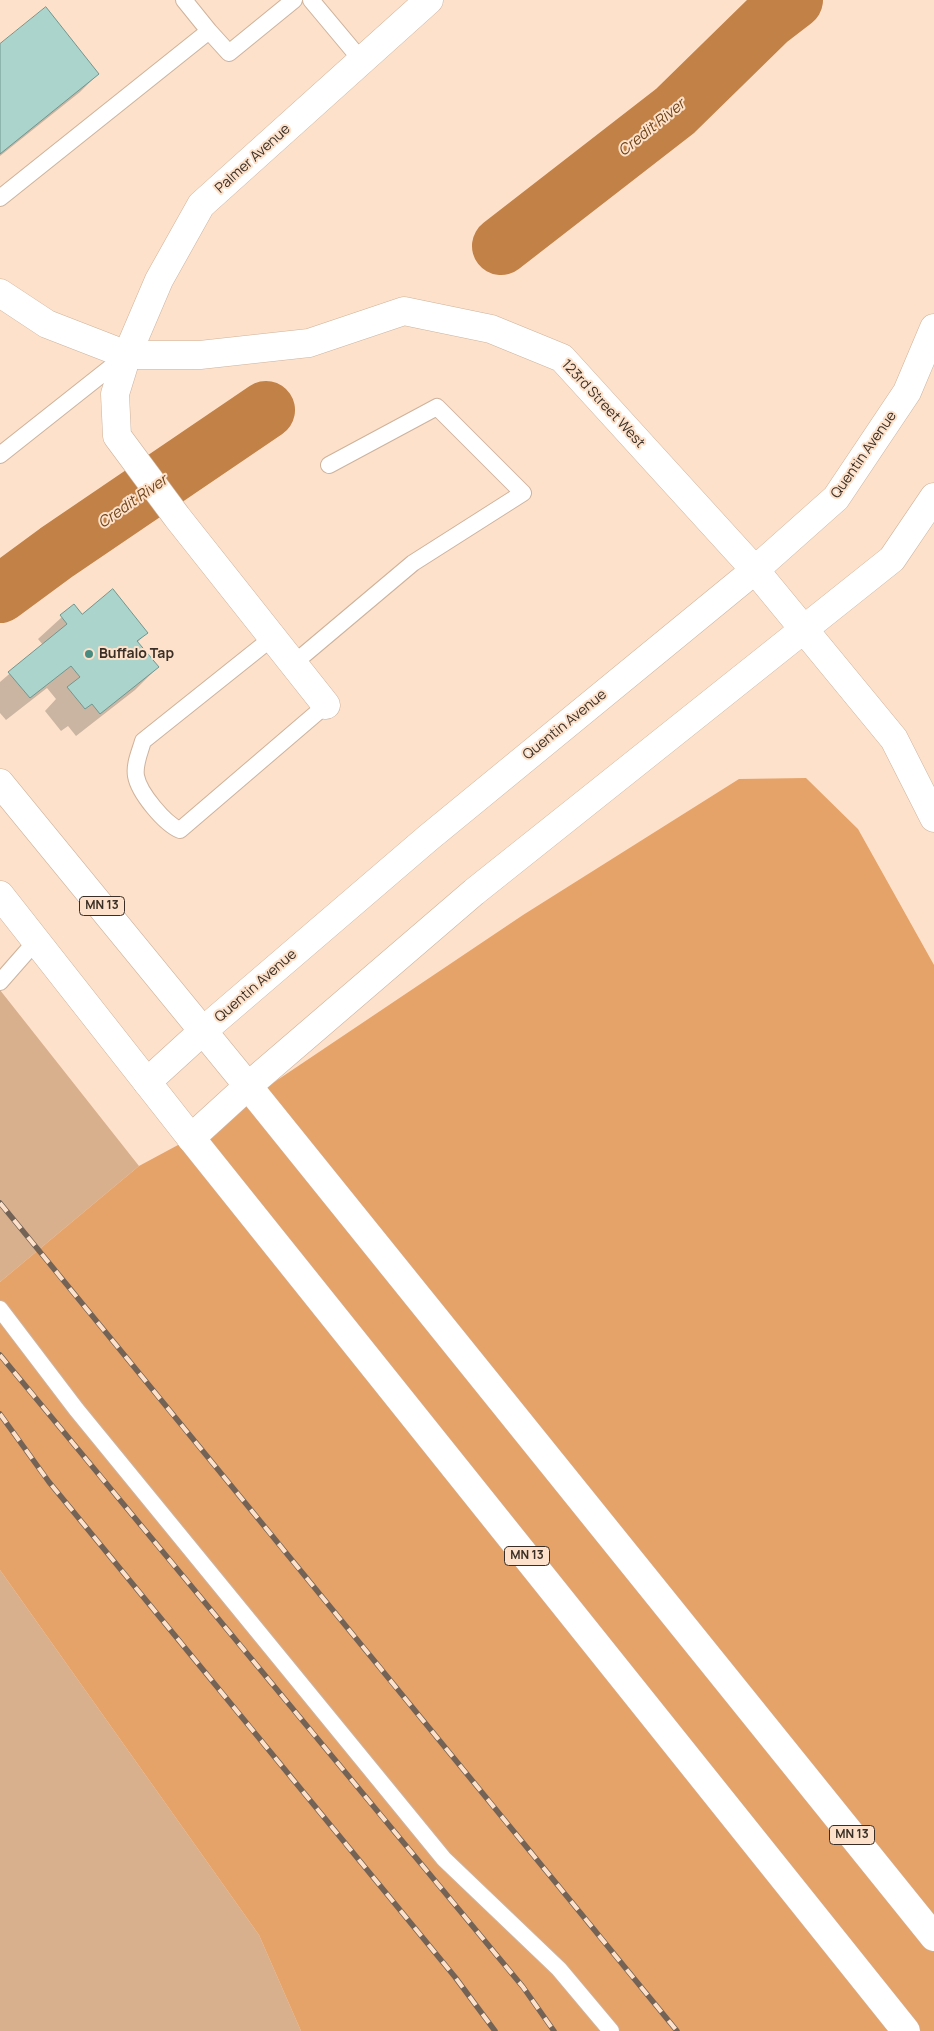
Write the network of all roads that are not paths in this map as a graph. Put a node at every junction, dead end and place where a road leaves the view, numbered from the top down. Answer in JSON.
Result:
{"nodes":[{"id":1,"x":184,"y":0,"type":"edge"},
{"id":2,"x":294,"y":0,"type":"edge"},
{"id":3,"x":311,"y":0,"type":"edge"},
{"id":4,"x":430,"y":0,"type":"edge"},
{"id":5,"x":209,"y":30,"type":"junction"},
{"id":6,"x":362,"y":61,"type":"junction"},
{"id":7,"x":0,"y":198,"type":"edge"},
{"id":8,"x":0,"y":293,"type":"edge"},
{"id":9,"x":934,"y":328,"type":"edge"},
{"id":10,"x":127,"y":355,"type":"junction"},
{"id":11,"x":0,"y":455,"type":"edge"},
{"id":12,"x":329,"y":465,"type":"dead end"},
{"id":13,"x":934,"y":497,"type":"edge"},
{"id":14,"x":754,"y":570,"type":"junction"},
{"id":15,"x":804,"y":630,"type":"junction"},
{"id":16,"x":272,"y":638,"type":"junction"},
{"id":17,"x":293,"y":664,"type":"junction"},
{"id":18,"x":326,"y":705,"type":"joint"},
{"id":19,"x":0,"y":783,"type":"edge"},
{"id":20,"x":934,"y":818,"type":"edge"},
{"id":21,"x":0,"y":895,"type":"edge"},
{"id":22,"x":36,"y":941,"type":"junction"},
{"id":23,"x":0,"y":982,"type":"edge"},
{"id":24,"x":204,"y":1030,"type":"junction"},
{"id":25,"x":148,"y":1082,"type":"junction"},
{"id":26,"x":248,"y":1086,"type":"junction"},
{"id":27,"x":192,"y":1138,"type":"junction"},
{"id":28,"x":0,"y":1309,"type":"edge"},
{"id":29,"x":934,"y":1937,"type":"edge"},
{"id":30,"x":611,"y":2031,"type":"edge"},
{"id":31,"x":906,"y":2031,"type":"edge"}],
"edges":[{"from":1,"to":5,"type":"lane"},
{"from":2,"to":5,"type":"lane"},
{"from":3,"to":6,"type":"lane"},
{"from":4,"to":6,"type":"main road","name":"Palmer Avenue"},
{"from":5,"to":7,"type":"lane"},
{"from":6,"to":10,"type":"main road","name":"Palmer Avenue"},
{"from":8,"to":10,"type":"main road","name":"123rd Street West"},
{"from":9,"to":14,"type":"main road","name":"Quentin Avenue"},
{"from":10,"to":11,"type":"lane"},
{"from":10,"to":14,"type":"main road","name":"123rd Street West"},
{"from":10,"to":16,"type":"main road","name":"Palmer Avenue"},
{"from":12,"to":17,"type":"lane"},
{"from":13,"to":15,"type":"main road"},
{"from":14,"to":15,"type":"main road","name":"123rd Street West"},
{"from":14,"to":24,"type":"main road","name":"Quentin Avenue"},
{"from":15,"to":20,"type":"main road","name":"123rd Street West"},
{"from":15,"to":26,"type":"main road"},
{"from":16,"to":17,"type":"main road","name":"Palmer Avenue"},
{"from":16,"to":18,"type":"lane"},
{"from":17,"to":18,"type":"main road","name":"Palmer Avenue"},
{"from":19,"to":24,"type":"main road","number":"MN 13"},
{"from":21,"to":22,"type":"main road","number":"MN 13"},
{"from":22,"to":23,"type":"lane"},
{"from":22,"to":25,"type":"main road","number":"MN 13"},
{"from":24,"to":25,"type":"main road","name":"Quentin Avenue"},
{"from":24,"to":26,"type":"main road","number":"MN 13"},
{"from":25,"to":27,"type":"main road","number":"MN 13"},
{"from":26,"to":27,"type":"main road"},
{"from":26,"to":29,"type":"main road","number":"MN 13"},
{"from":27,"to":31,"type":"main road","number":"MN 13"},
{"from":28,"to":30,"type":"lane"}]}
